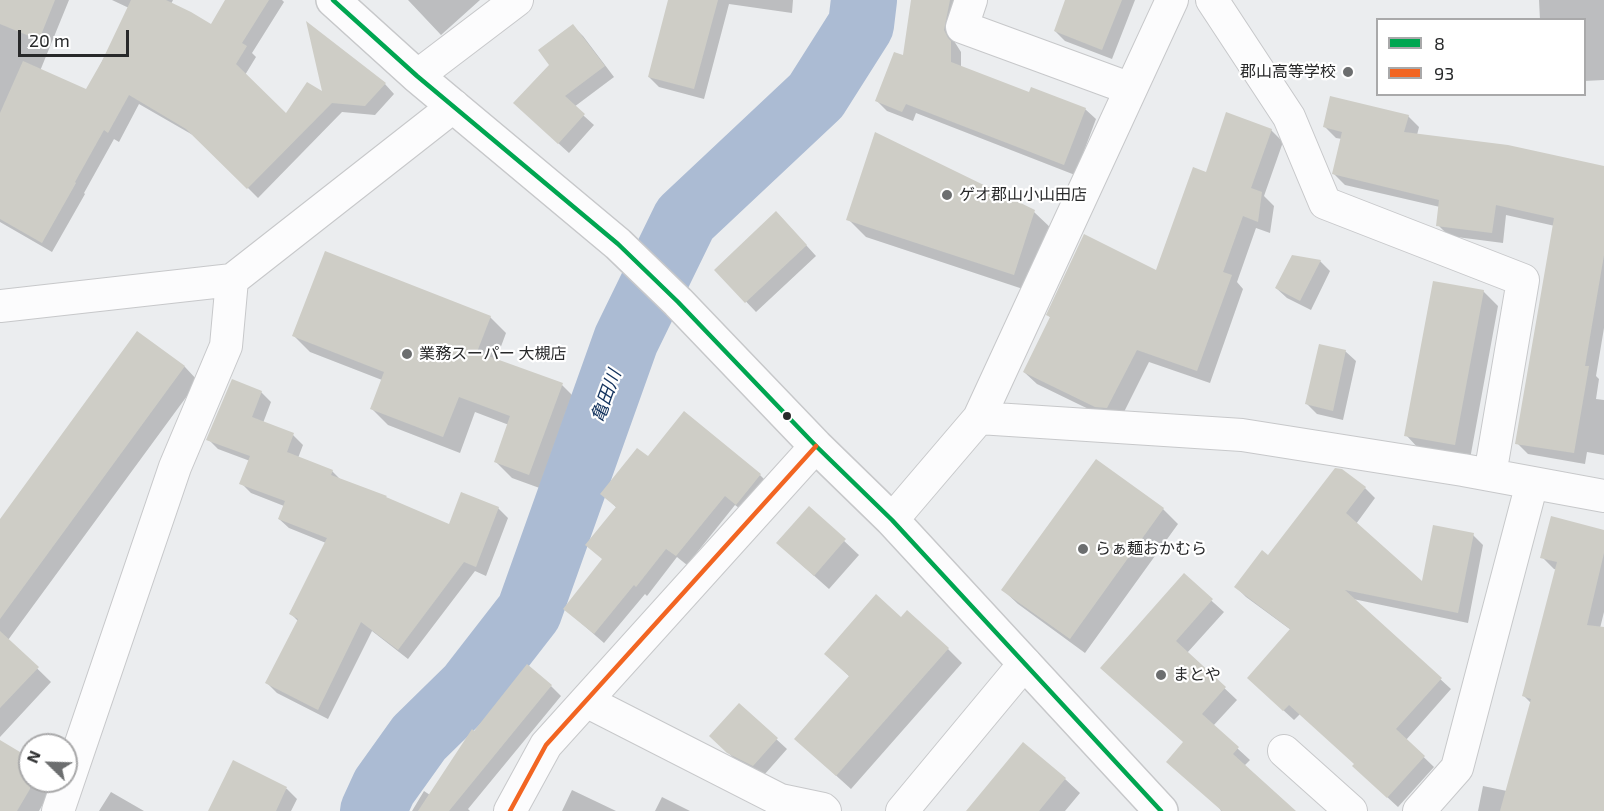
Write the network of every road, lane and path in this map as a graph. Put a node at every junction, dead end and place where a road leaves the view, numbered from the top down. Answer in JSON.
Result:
{"nodes":[{"id":1,"x":333,"y":0,"type":"edge"},
{"id":2,"x":517,"y":0,"type":"edge"},
{"id":3,"x":971,"y":0,"type":"edge"},
{"id":4,"x":1172,"y":0,"type":"edge"},
{"id":5,"x":1212,"y":0,"type":"edge"},
{"id":6,"x":417,"y":76,"type":"junction"},
{"id":7,"x":1131,"y":90,"type":"junction"},
{"id":8,"x":453,"y":106,"type":"junction"},
{"id":9,"x":232,"y":280,"type":"junction"},
{"id":10,"x":0,"y":306,"type":"edge"},
{"id":11,"x":979,"y":418,"type":"junction"},
{"id":12,"x":816,"y":446,"type":"junction"},
{"id":13,"x":1490,"y":475,"type":"junction"},
{"id":14,"x":1532,"y":483,"type":"junction"},
{"id":15,"x":1604,"y":496,"type":"edge"},
{"id":16,"x":892,"y":520,"type":"junction"},
{"id":17,"x":1025,"y":663,"type":"junction"},
{"id":18,"x":586,"y":701,"type":"junction"},
{"id":19,"x":1284,"y":751,"type":"dead end"},
{"id":20,"x":58,"y":811,"type":"edge"},
{"id":21,"x":510,"y":811,"type":"edge"},
{"id":22,"x":825,"y":811,"type":"edge"},
{"id":23,"x":902,"y":811,"type":"edge"},
{"id":24,"x":1161,"y":811,"type":"edge"},
{"id":25,"x":1351,"y":811,"type":"edge"},
{"id":26,"x":1419,"y":811,"type":"edge"}],
"edges":[{"from":1,"to":6,"type":"street"},
{"from":2,"to":6,"type":"street"},
{"from":3,"to":7,"type":"street"},
{"from":4,"to":7,"type":"street"},
{"from":5,"to":13,"type":"street"},
{"from":6,"to":8,"type":"street"},
{"from":7,"to":11,"type":"street"},
{"from":8,"to":9,"type":"street"},
{"from":8,"to":12,"type":"street"},
{"from":9,"to":10,"type":"street"},
{"from":9,"to":20,"type":"street"},
{"from":11,"to":13,"type":"street"},
{"from":11,"to":16,"type":"street"},
{"from":12,"to":16,"type":"street"},
{"from":12,"to":18,"type":"street"},
{"from":13,"to":14,"type":"street"},
{"from":14,"to":15,"type":"street"},
{"from":14,"to":26,"type":"street"},
{"from":16,"to":17,"type":"street"},
{"from":17,"to":23,"type":"street"},
{"from":17,"to":24,"type":"street"},
{"from":18,"to":21,"type":"street"},
{"from":18,"to":22,"type":"street"},
{"from":19,"to":25,"type":"street"}]}
